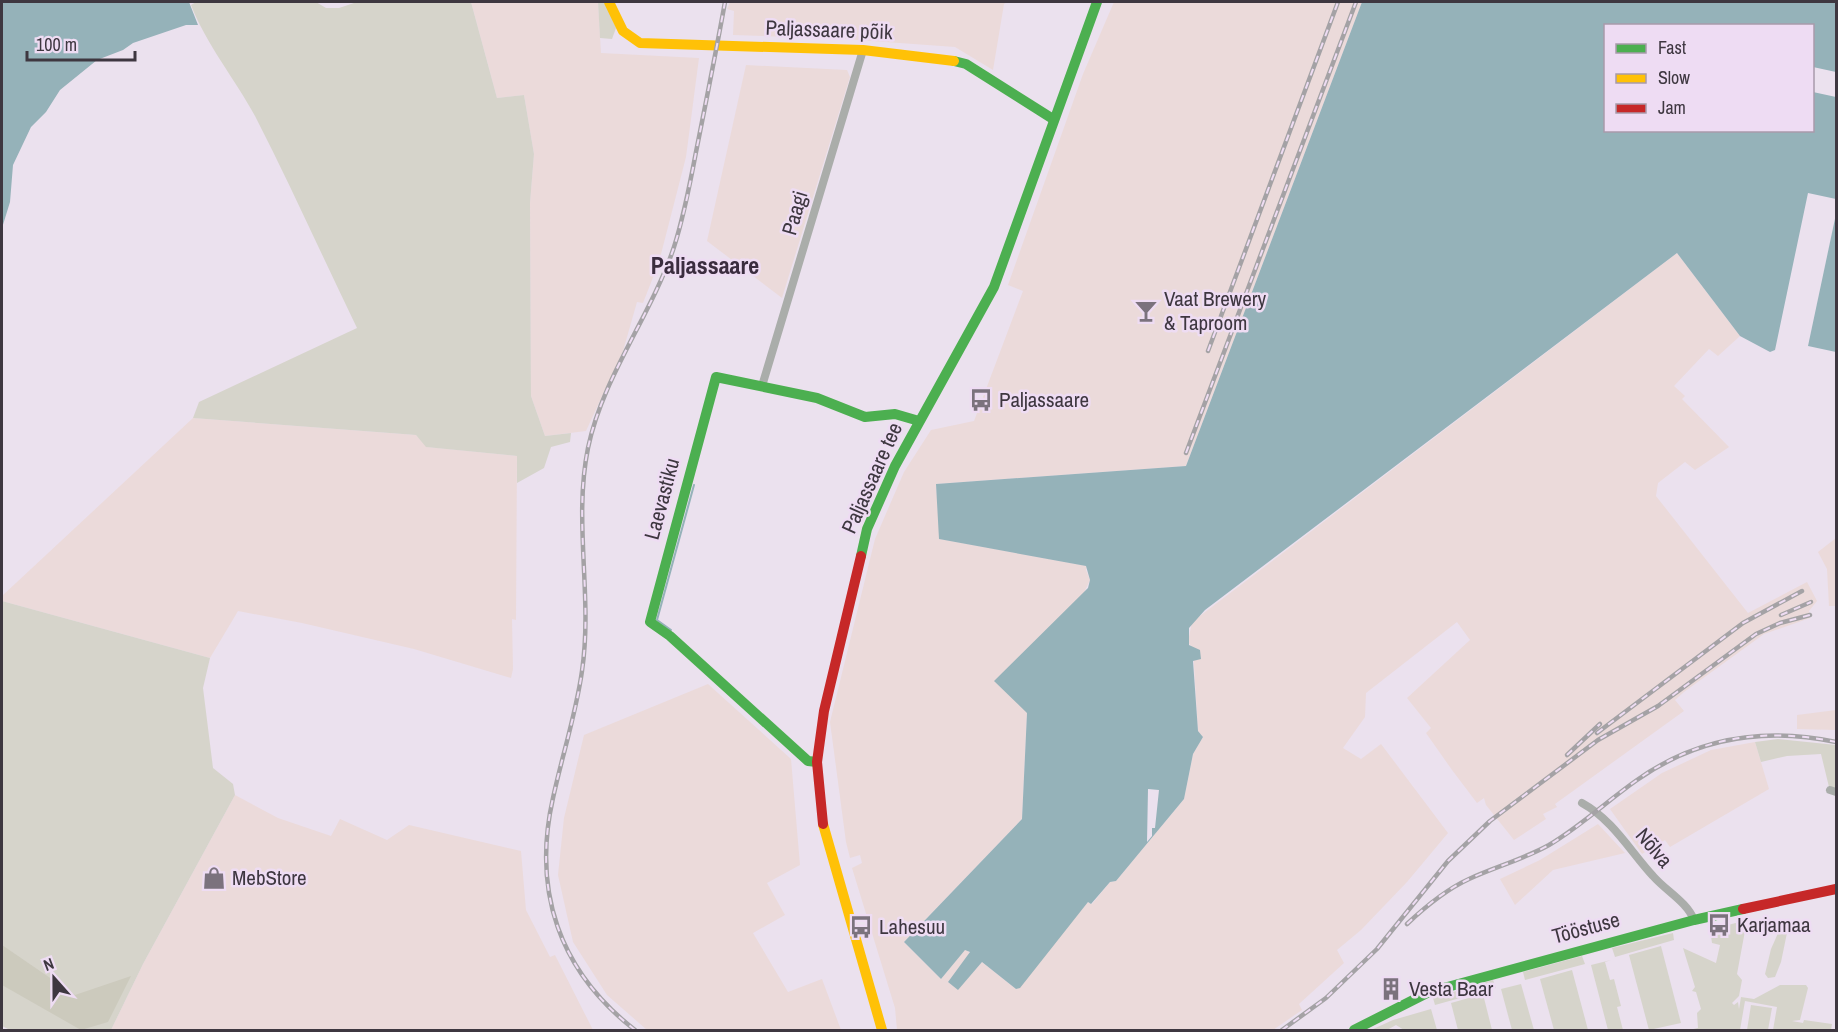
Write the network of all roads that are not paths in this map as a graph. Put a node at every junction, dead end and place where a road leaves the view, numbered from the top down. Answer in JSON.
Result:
{"nodes":[{"id":1,"x":609,"y":2,"type":"edge"},
{"id":2,"x":1097,"y":2,"type":"edge"},
{"id":3,"x":863,"y":50,"type":"junction"},
{"id":4,"x":1053,"y":119,"type":"junction"},
{"id":5,"x":762,"y":386,"type":"junction"},
{"id":6,"x":919,"y":420,"type":"junction"},
{"id":7,"x":817,"y":762,"type":"junction"},
{"id":8,"x":1582,"y":803,"type":"dead end"},
{"id":9,"x":1836,"y":890,"type":"edge"},
{"id":10,"x":1694,"y":920,"type":"junction"},
{"id":11,"x":882,"y":1030,"type":"edge"},
{"id":12,"x":1354,"y":1030,"type":"edge"}],
"edges":[{"from":1,"to":3,"type":"street","name":"Paljassaare põik"},
{"from":2,"to":4,"type":"street","name":"Paljassaare tee"},
{"from":3,"to":4,"type":"street","name":"Paljassaare põik"},
{"from":3,"to":5,"type":"street","name":"Paagi"},
{"from":4,"to":6,"type":"street","name":"Paljassaare tee"},
{"from":5,"to":6,"type":"street","name":"Laevastiku"},
{"from":5,"to":7,"type":"street","name":"Laevastiku"},
{"from":6,"to":7,"type":"street","name":"Paljassaare tee"},
{"from":7,"to":11,"type":"street","name":"Paljassaare tee"},
{"from":8,"to":10,"type":"street","name":"Nõlva"},
{"from":9,"to":10,"type":"street","name":"Tööstuse"},
{"from":10,"to":12,"type":"street","name":"Tööstuse"}]}
